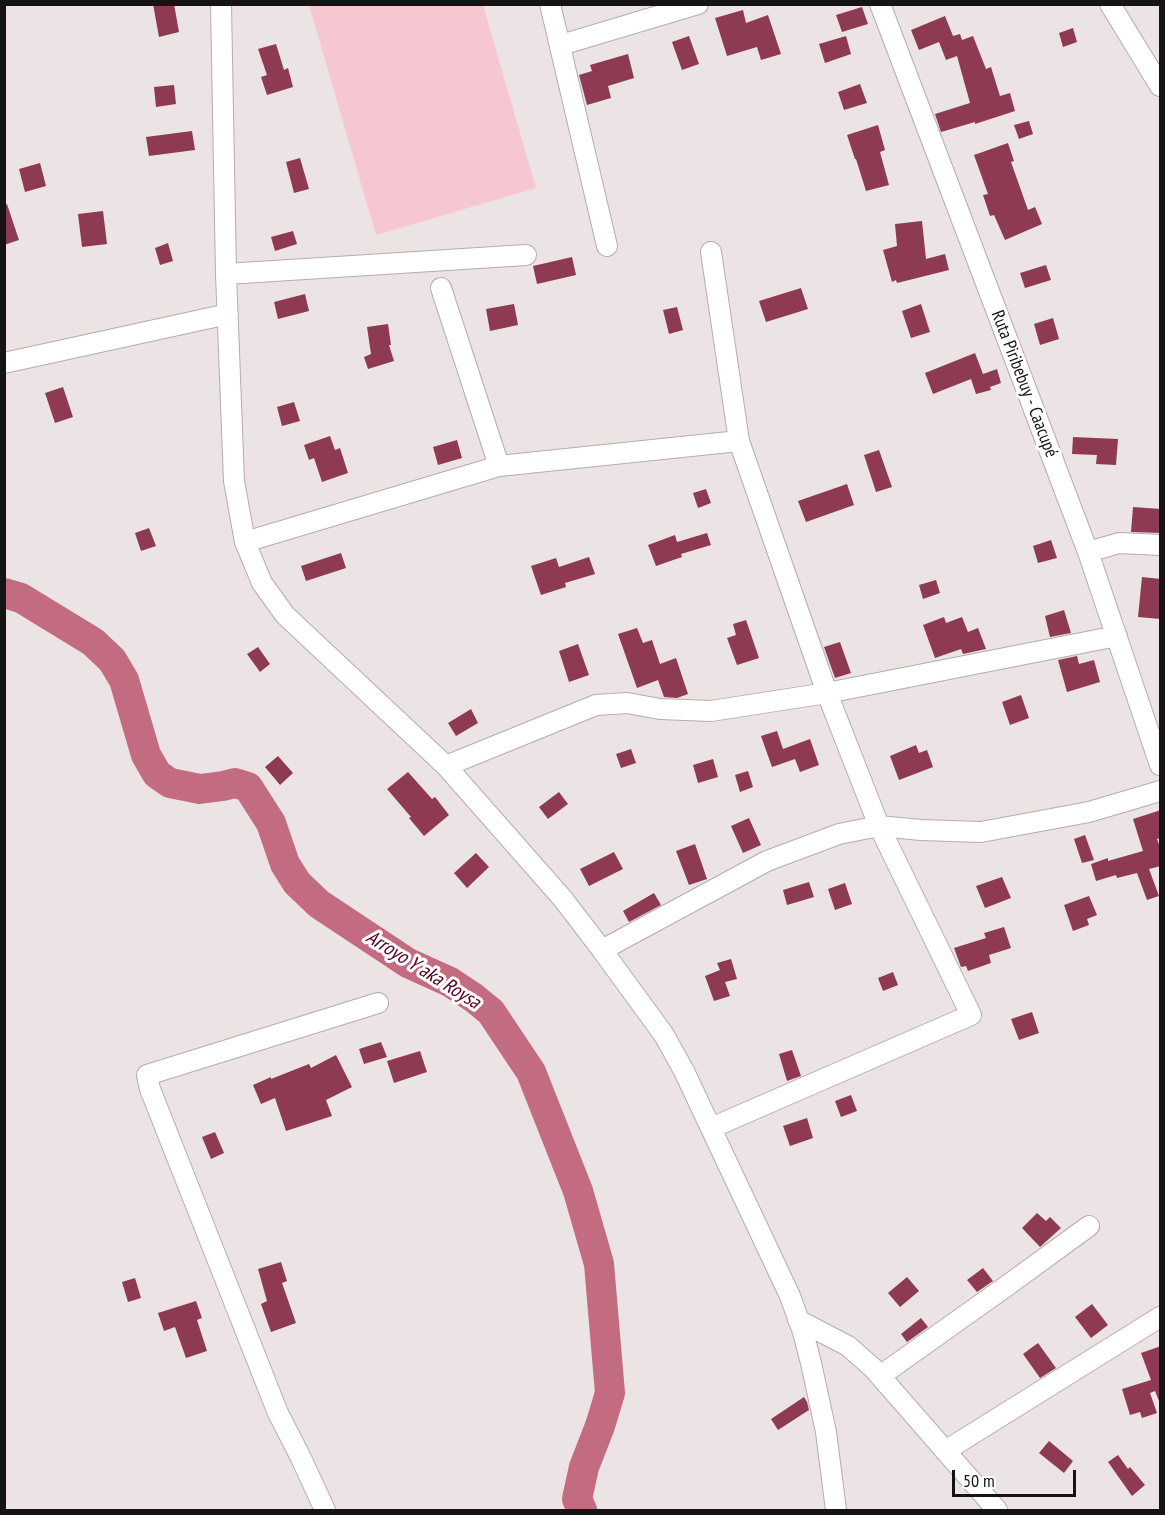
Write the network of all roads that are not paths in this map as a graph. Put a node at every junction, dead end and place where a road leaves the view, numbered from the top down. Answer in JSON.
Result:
{"nodes":[{"id":1,"x":221,"y":4,"type":"edge"},
{"id":2,"x":550,"y":4,"type":"edge"},
{"id":3,"x":698,"y":4,"type":"edge"},
{"id":4,"x":880,"y":4,"type":"edge"},
{"id":5,"x":1110,"y":4,"type":"edge"},
{"id":6,"x":561,"y":45,"type":"junction"},
{"id":7,"x":1161,"y":86,"type":"edge"},
{"id":8,"x":608,"y":246,"type":"dead end"},
{"id":9,"x":711,"y":252,"type":"dead end"},
{"id":10,"x":526,"y":255,"type":"dead end"},
{"id":11,"x":226,"y":274,"type":"junction"},
{"id":12,"x":441,"y":288,"type":"dead end"},
{"id":13,"x":228,"y":314,"type":"junction"},
{"id":14,"x":4,"y":363,"type":"edge"},
{"id":15,"x":738,"y":441,"type":"junction"},
{"id":16,"x":499,"y":465,"type":"junction"},
{"id":17,"x":245,"y":542,"type":"junction"},
{"id":18,"x":1161,"y":545,"type":"edge"},
{"id":19,"x":1088,"y":552,"type":"junction"},
{"id":20,"x":1117,"y":636,"type":"junction"},
{"id":21,"x":827,"y":693,"type":"junction"},
{"id":22,"x":1161,"y":765,"type":"edge"},
{"id":23,"x":446,"y":766,"type":"junction"},
{"id":24,"x":1161,"y":791,"type":"edge"},
{"id":25,"x":879,"y":826,"type":"junction"},
{"id":26,"x":602,"y":950,"type":"junction"},
{"id":27,"x":378,"y":1003,"type":"dead end"},
{"id":28,"x":711,"y":1128,"type":"junction"},
{"id":29,"x":1089,"y":1226,"type":"dead end"},
{"id":30,"x":1161,"y":1317,"type":"edge"},
{"id":31,"x":798,"y":1320,"type":"junction"},
{"id":32,"x":880,"y":1376,"type":"junction"},
{"id":33,"x":945,"y":1451,"type":"junction"},
{"id":34,"x":326,"y":1510,"type":"edge"},
{"id":35,"x":836,"y":1510,"type":"edge"},
{"id":36,"x":997,"y":1510,"type":"edge"}],
"edges":[{"from":1,"to":11,"type":"street"},
{"from":2,"to":6,"type":"street"},
{"from":3,"to":6,"type":"street"},
{"from":4,"to":19,"type":"street","name":"Ruta Piribebuy - Caacupé"},
{"from":5,"to":7,"type":"street"},
{"from":6,"to":8,"type":"street"},
{"from":9,"to":15,"type":"street"},
{"from":10,"to":11,"type":"street"},
{"from":11,"to":13,"type":"street"},
{"from":12,"to":16,"type":"street"},
{"from":13,"to":14,"type":"street"},
{"from":13,"to":17,"type":"street"},
{"from":15,"to":16,"type":"street"},
{"from":15,"to":21,"type":"street"},
{"from":16,"to":17,"type":"street"},
{"from":17,"to":23,"type":"street"},
{"from":18,"to":19,"type":"street"},
{"from":19,"to":20,"type":"street","name":"Ruta Piribebuy - Caacupé"},
{"from":20,"to":21,"type":"street"},
{"from":20,"to":22,"type":"street","name":"Ruta Piribebuy - Caacupé"},
{"from":21,"to":23,"type":"street"},
{"from":21,"to":25,"type":"street"},
{"from":23,"to":26,"type":"street"},
{"from":24,"to":25,"type":"street"},
{"from":25,"to":26,"type":"street"},
{"from":25,"to":28,"type":"street"},
{"from":26,"to":28,"type":"street"},
{"from":27,"to":34,"type":"street"},
{"from":28,"to":31,"type":"street"},
{"from":29,"to":32,"type":"street"},
{"from":30,"to":33,"type":"street"},
{"from":31,"to":32,"type":"street"},
{"from":31,"to":35,"type":"street"},
{"from":32,"to":33,"type":"street"},
{"from":33,"to":36,"type":"street"}]}
